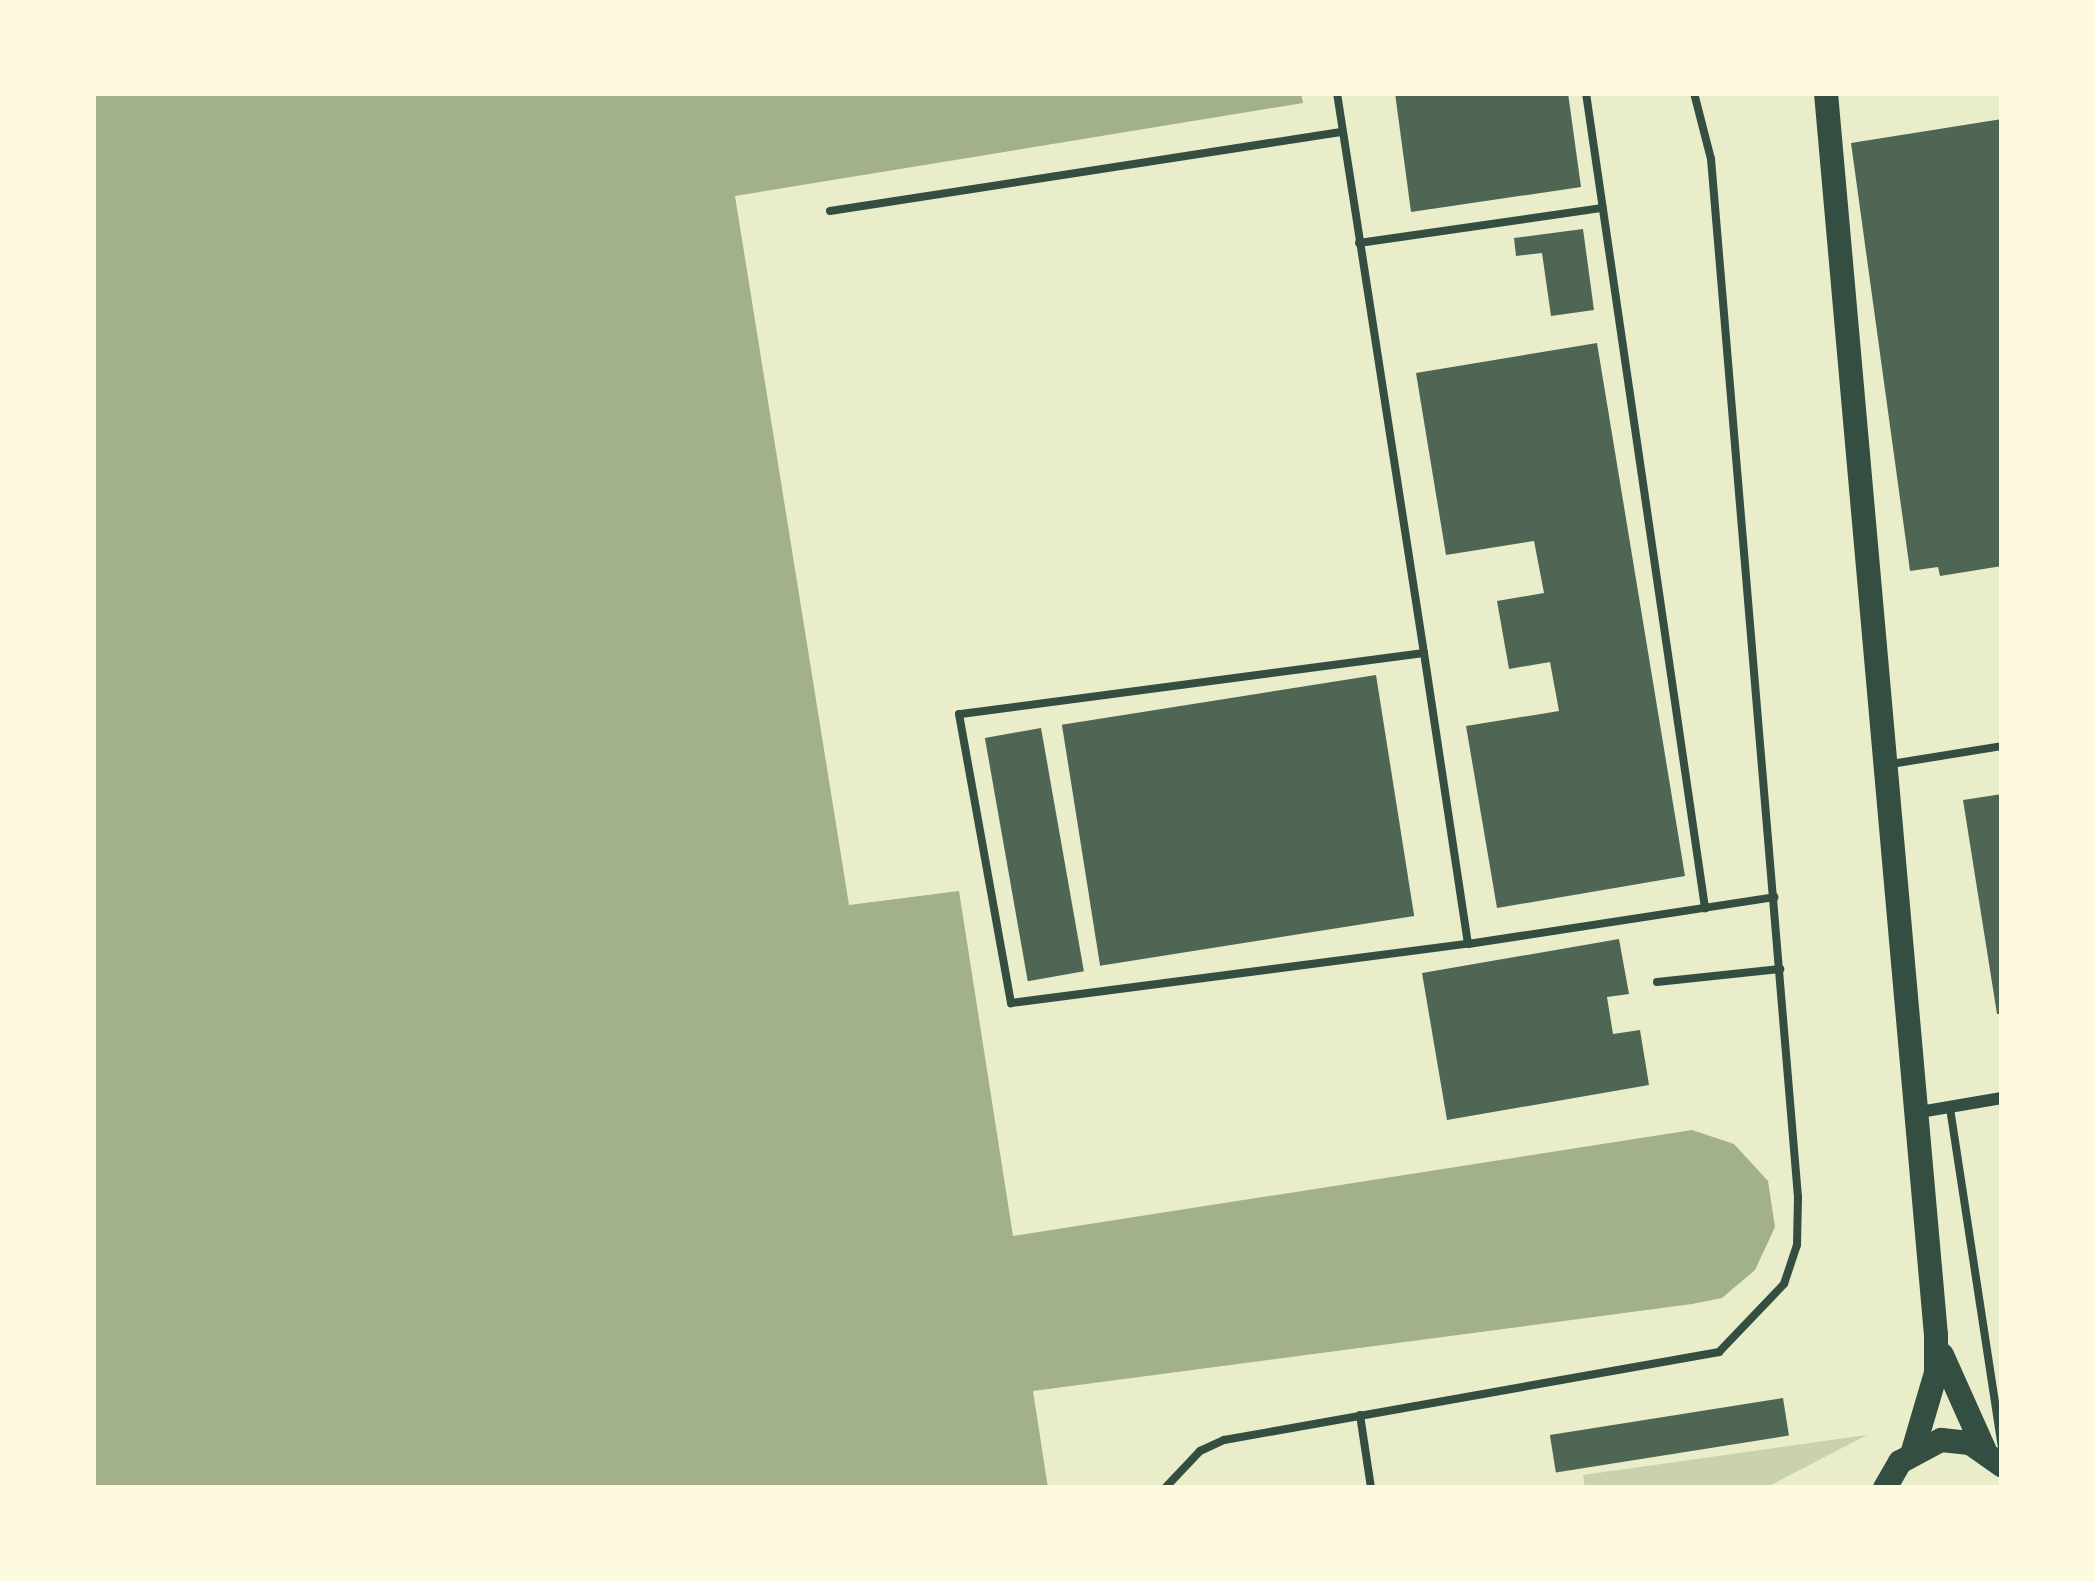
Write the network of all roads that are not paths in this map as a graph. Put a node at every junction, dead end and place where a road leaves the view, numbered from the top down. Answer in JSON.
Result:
{"nodes":[{"id":1,"x":1337,"y":93,"type":"edge"},
{"id":2,"x":1586,"y":93,"type":"edge"},
{"id":3,"x":1694,"y":93,"type":"edge"},
{"id":4,"x":1826,"y":93,"type":"edge"},
{"id":5,"x":1341,"y":132,"type":"junction"},
{"id":6,"x":1603,"y":208,"type":"junction"},
{"id":7,"x":830,"y":212,"type":"dead end"},
{"id":8,"x":1359,"y":243,"type":"junction"},
{"id":9,"x":1424,"y":652,"type":"junction"},
{"id":10,"x":2002,"y":746,"type":"edge"},
{"id":11,"x":1881,"y":766,"type":"junction"},
{"id":12,"x":1774,"y":897,"type":"junction"},
{"id":13,"x":1705,"y":908,"type":"junction"},
{"id":14,"x":1468,"y":944,"type":"junction"},
{"id":15,"x":1780,"y":969,"type":"junction"},
{"id":16,"x":1657,"y":982,"type":"dead end"},
{"id":17,"x":2002,"y":1098,"type":"edge"},
{"id":18,"x":1950,"y":1107,"type":"junction"},
{"id":19,"x":1913,"y":1113,"type":"junction"},
{"id":20,"x":1936,"y":1335,"type":"junction"},
{"id":21,"x":1360,"y":1415,"type":"junction"},
{"id":22,"x":1913,"y":1450,"type":"junction"},
{"id":23,"x":1996,"y":1454,"type":"edge"},
{"id":24,"x":1165,"y":1488,"type":"edge"},
{"id":25,"x":1371,"y":1488,"type":"edge"},
{"id":26,"x":1886,"y":1488,"type":"edge"}],
"edges":[{"from":1,"to":5,"type":"lane"},
{"from":2,"to":6,"type":"lane"},
{"from":3,"to":12,"type":"lane"},
{"from":4,"to":11,"type":"main road"},
{"from":5,"to":7,"type":"lane"},
{"from":5,"to":8,"type":"lane"},
{"from":6,"to":8,"type":"lane"},
{"from":6,"to":13,"type":"lane"},
{"from":8,"to":9,"type":"lane"},
{"from":9,"to":14,"type":"lane"},
{"from":9,"to":14,"type":"lane"},
{"from":10,"to":11,"type":"lane"},
{"from":11,"to":19,"type":"main road"},
{"from":12,"to":13,"type":"lane"},
{"from":12,"to":15,"type":"lane"},
{"from":13,"to":14,"type":"lane"},
{"from":15,"to":16,"type":"lane"},
{"from":15,"to":21,"type":"lane"},
{"from":17,"to":18,"type":"street"},
{"from":18,"to":19,"type":"street"},
{"from":18,"to":23,"type":"lane"},
{"from":19,"to":20,"type":"main road"},
{"from":20,"to":22,"type":"main road"},
{"from":20,"to":23,"type":"main road"},
{"from":21,"to":24,"type":"lane"},
{"from":21,"to":25,"type":"lane"},
{"from":22,"to":23,"type":"main road"},
{"from":22,"to":26,"type":"main road"}]}
